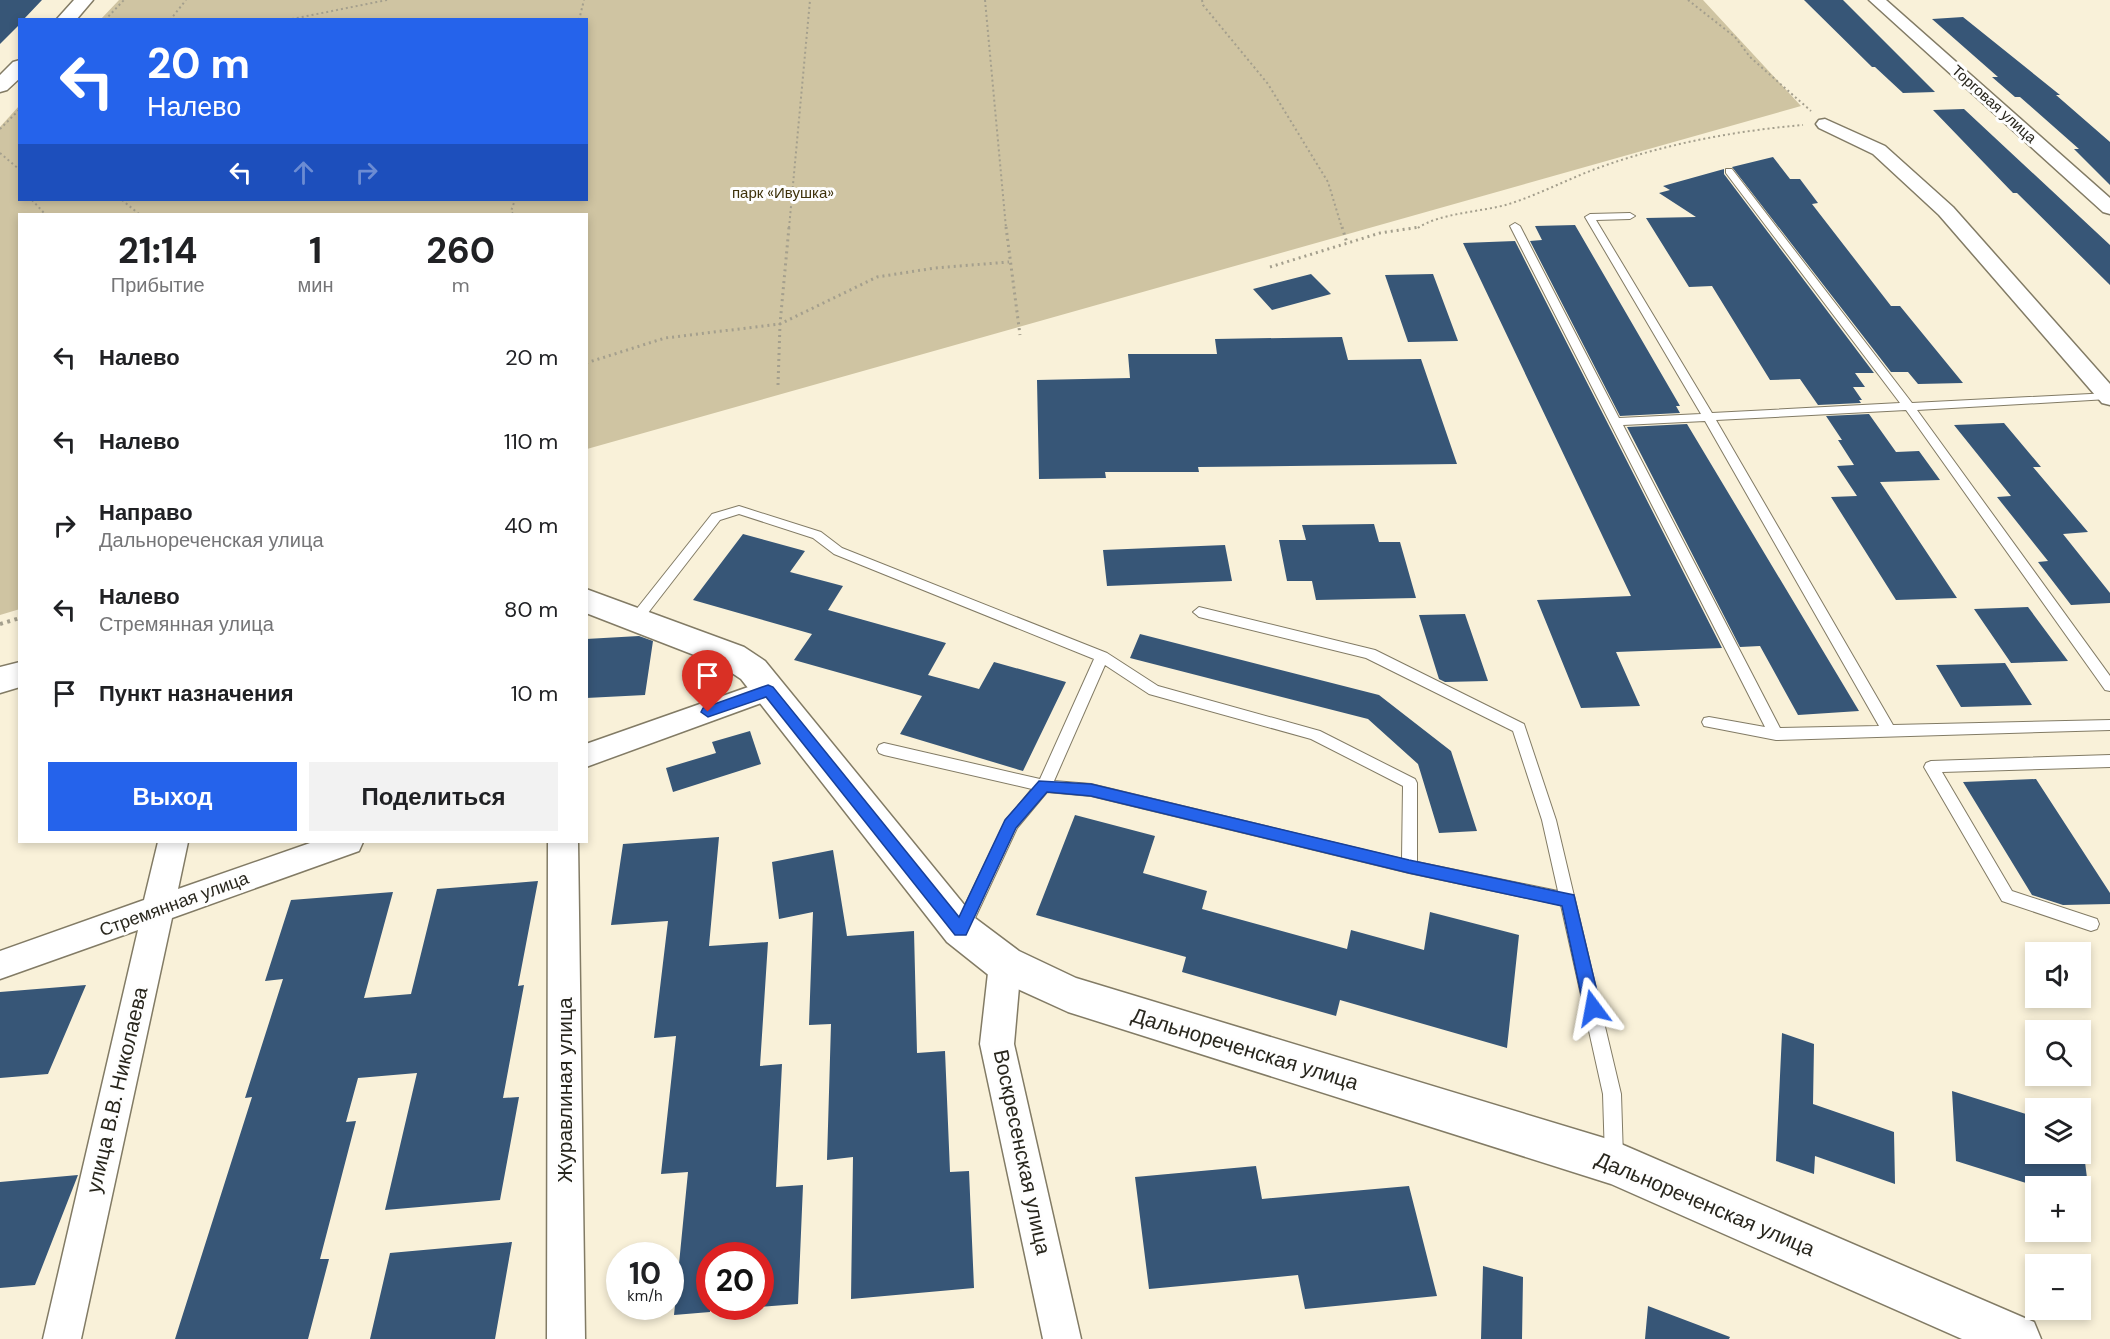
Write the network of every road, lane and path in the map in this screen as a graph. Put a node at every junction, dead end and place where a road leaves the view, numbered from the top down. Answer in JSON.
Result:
{"nodes":[{"id":1,"x":84,"y":0,"type":"edge"},
{"id":2,"x":124,"y":0,"type":"edge"},
{"id":3,"x":186,"y":0,"type":"edge"},
{"id":4,"x":387,"y":0,"type":"edge"},
{"id":5,"x":584,"y":0,"type":"edge"},
{"id":6,"x":810,"y":0,"type":"edge"},
{"id":7,"x":985,"y":0,"type":"edge"},
{"id":8,"x":1202,"y":0,"type":"edge"},
{"id":9,"x":1688,"y":0,"type":"edge"},
{"id":10,"x":1877,"y":0,"type":"edge"},
{"id":11,"x":67,"y":18,"type":"edge"},
{"id":12,"x":107,"y":18,"type":"edge"},
{"id":13,"x":172,"y":18,"type":"edge"},
{"id":14,"x":297,"y":18,"type":"edge"},
{"id":15,"x":580,"y":18,"type":"edge"},
{"id":16,"x":18,"y":68,"type":"edge"},
{"id":17,"x":0,"y":86,"type":"edge"},
{"id":18,"x":18,"y":111,"type":"edge"},
{"id":19,"x":1825,"y":124,"type":"junction"},
{"id":20,"x":0,"y":129,"type":"edge"},
{"id":21,"x":0,"y":153,"type":"edge"},
{"id":22,"x":18,"y":168,"type":"edge"},
{"id":23,"x":1729,"y":171,"type":"dead end"},
{"id":24,"x":2102,"y":194,"type":"edge"},
{"id":25,"x":33,"y":201,"type":"edge"},
{"id":26,"x":123,"y":201,"type":"edge"},
{"id":27,"x":2110,"y":208,"type":"edge"},
{"id":28,"x":44,"y":213,"type":"edge"},
{"id":29,"x":138,"y":213,"type":"edge"},
{"id":30,"x":1630,"y":216,"type":"dead end"},
{"id":31,"x":1515,"y":226,"type":"dead end"},
{"id":32,"x":1347,"y":243,"type":"junction"},
{"id":33,"x":1009,"y":262,"type":"junction"},
{"id":34,"x":1270,"y":267,"type":"dead end"},
{"id":35,"x":780,"y":324,"type":"junction"},
{"id":36,"x":1020,"y":335,"type":"dead end"},
{"id":37,"x":588,"y":362,"type":"edge"},
{"id":38,"x":778,"y":385,"type":"dead end"},
{"id":39,"x":2109,"y":397,"type":"edge"},
{"id":40,"x":1909,"y":407,"type":"junction"},
{"id":41,"x":1709,"y":417,"type":"junction"},
{"id":42,"x":1614,"y":422,"type":"junction"},
{"id":43,"x":588,"y":601,"type":"edge"},
{"id":44,"x":1199,"y":612,"type":"dead end"},
{"id":45,"x":18,"y":619,"type":"edge"},
{"id":46,"x":636,"y":619,"type":"junction"},
{"id":47,"x":0,"y":624,"type":"edge"},
{"id":48,"x":1102,"y":657,"type":"junction"},
{"id":49,"x":18,"y":675,"type":"edge"},
{"id":50,"x":0,"y":680,"type":"edge"},
{"id":51,"x":2110,"y":686,"type":"edge"},
{"id":52,"x":768,"y":690,"type":"junction"},
{"id":53,"x":1709,"y":722,"type":"dead end"},
{"id":54,"x":2110,"y":725,"type":"edge"},
{"id":55,"x":1890,"y":732,"type":"junction"},
{"id":56,"x":1776,"y":734,"type":"junction"},
{"id":57,"x":884,"y":749,"type":"dead end"},
{"id":58,"x":588,"y":755,"type":"edge"},
{"id":59,"x":2110,"y":761,"type":"edge"},
{"id":60,"x":1044,"y":786,"type":"junction"},
{"id":61,"x":173,"y":843,"type":"edge"},
{"id":62,"x":345,"y":843,"type":"edge"},
{"id":63,"x":562,"y":843,"type":"edge"},
{"id":64,"x":1409,"y":867,"type":"junction"},
{"id":65,"x":1568,"y":900,"type":"junction"},
{"id":66,"x":157,"y":910,"type":"junction"},
{"id":67,"x":2091,"y":924,"type":"dead end"},
{"id":68,"x":961,"y":930,"type":"junction"},
{"id":69,"x":1005,"y":964,"type":"junction"},
{"id":70,"x":0,"y":965,"type":"edge"},
{"id":71,"x":1614,"y":1163,"type":"junction"},
{"id":72,"x":62,"y":1339,"type":"edge"},
{"id":73,"x":566,"y":1339,"type":"edge"},
{"id":74,"x":1062,"y":1339,"type":"edge"},
{"id":75,"x":2017,"y":1339,"type":"edge"}],
"edges":[{"from":1,"to":11,"type":"street"},
{"from":2,"to":12,"type":"path"},
{"from":3,"to":13,"type":"path"},
{"from":4,"to":14,"type":"path"},
{"from":5,"to":15,"type":"path"},
{"from":6,"to":35,"type":"path"},
{"from":7,"to":33,"type":"path"},
{"from":8,"to":32,"type":"path"},
{"from":9,"to":19,"type":"path"},
{"from":10,"to":24,"type":"street","name":"Торговая улица"},
{"from":16,"to":17,"type":"street"},
{"from":18,"to":20,"type":"path"},
{"from":19,"to":32,"type":"path"},
{"from":19,"to":39,"type":"street"},
{"from":21,"to":22,"type":"path"},
{"from":23,"to":40,"type":"lane"},
{"from":24,"to":27,"type":"street","name":"Торговая улица"},
{"from":25,"to":28,"type":"path"},
{"from":26,"to":29,"type":"path"},
{"from":30,"to":41,"type":"lane"},
{"from":31,"to":42,"type":"lane"},
{"from":32,"to":34,"type":"path"},
{"from":33,"to":35,"type":"path"},
{"from":33,"to":36,"type":"path"},
{"from":35,"to":37,"type":"path"},
{"from":35,"to":38,"type":"path"},
{"from":39,"to":40,"type":"lane"},
{"from":40,"to":41,"type":"lane"},
{"from":40,"to":51,"type":"lane"},
{"from":41,"to":42,"type":"lane"},
{"from":41,"to":55,"type":"lane"},
{"from":42,"to":56,"type":"lane"},
{"from":43,"to":46,"type":"street","name":"Дальнореченская улица"},
{"from":44,"to":65,"type":"lane"},
{"from":45,"to":47,"type":"path"},
{"from":46,"to":48,"type":"lane"},
{"from":46,"to":52,"type":"street","name":"Дальнореченская улица"},
{"from":48,"to":60,"type":"lane"},
{"from":48,"to":64,"type":"lane"},
{"from":49,"to":50,"type":"street"},
{"from":52,"to":58,"type":"street"},
{"from":52,"to":68,"type":"street","name":"Дальнореченская улица"},
{"from":53,"to":56,"type":"lane"},
{"from":54,"to":55,"type":"lane"},
{"from":55,"to":56,"type":"lane"},
{"from":57,"to":60,"type":"lane"},
{"from":59,"to":67,"type":"lane"},
{"from":60,"to":64,"type":"lane"},
{"from":60,"to":68,"type":"lane"},
{"from":61,"to":66,"type":"street","name":"улица В.В. Николаева"},
{"from":62,"to":66,"type":"street","name":"Стремянная улица"},
{"from":63,"to":73,"type":"street","name":"Журавлиная улица"},
{"from":64,"to":65,"type":"lane"},
{"from":65,"to":71,"type":"lane"},
{"from":66,"to":70,"type":"street","name":"Стремянная улица"},
{"from":66,"to":72,"type":"street","name":"улица В.В. Николаева"},
{"from":68,"to":69,"type":"street","name":"Дальнореченская улица"},
{"from":69,"to":71,"type":"street","name":"Дальнореченская улица"},
{"from":69,"to":74,"type":"street","name":"Воскресенская улица"},
{"from":71,"to":75,"type":"street","name":"Дальнореченская улица"}]}
